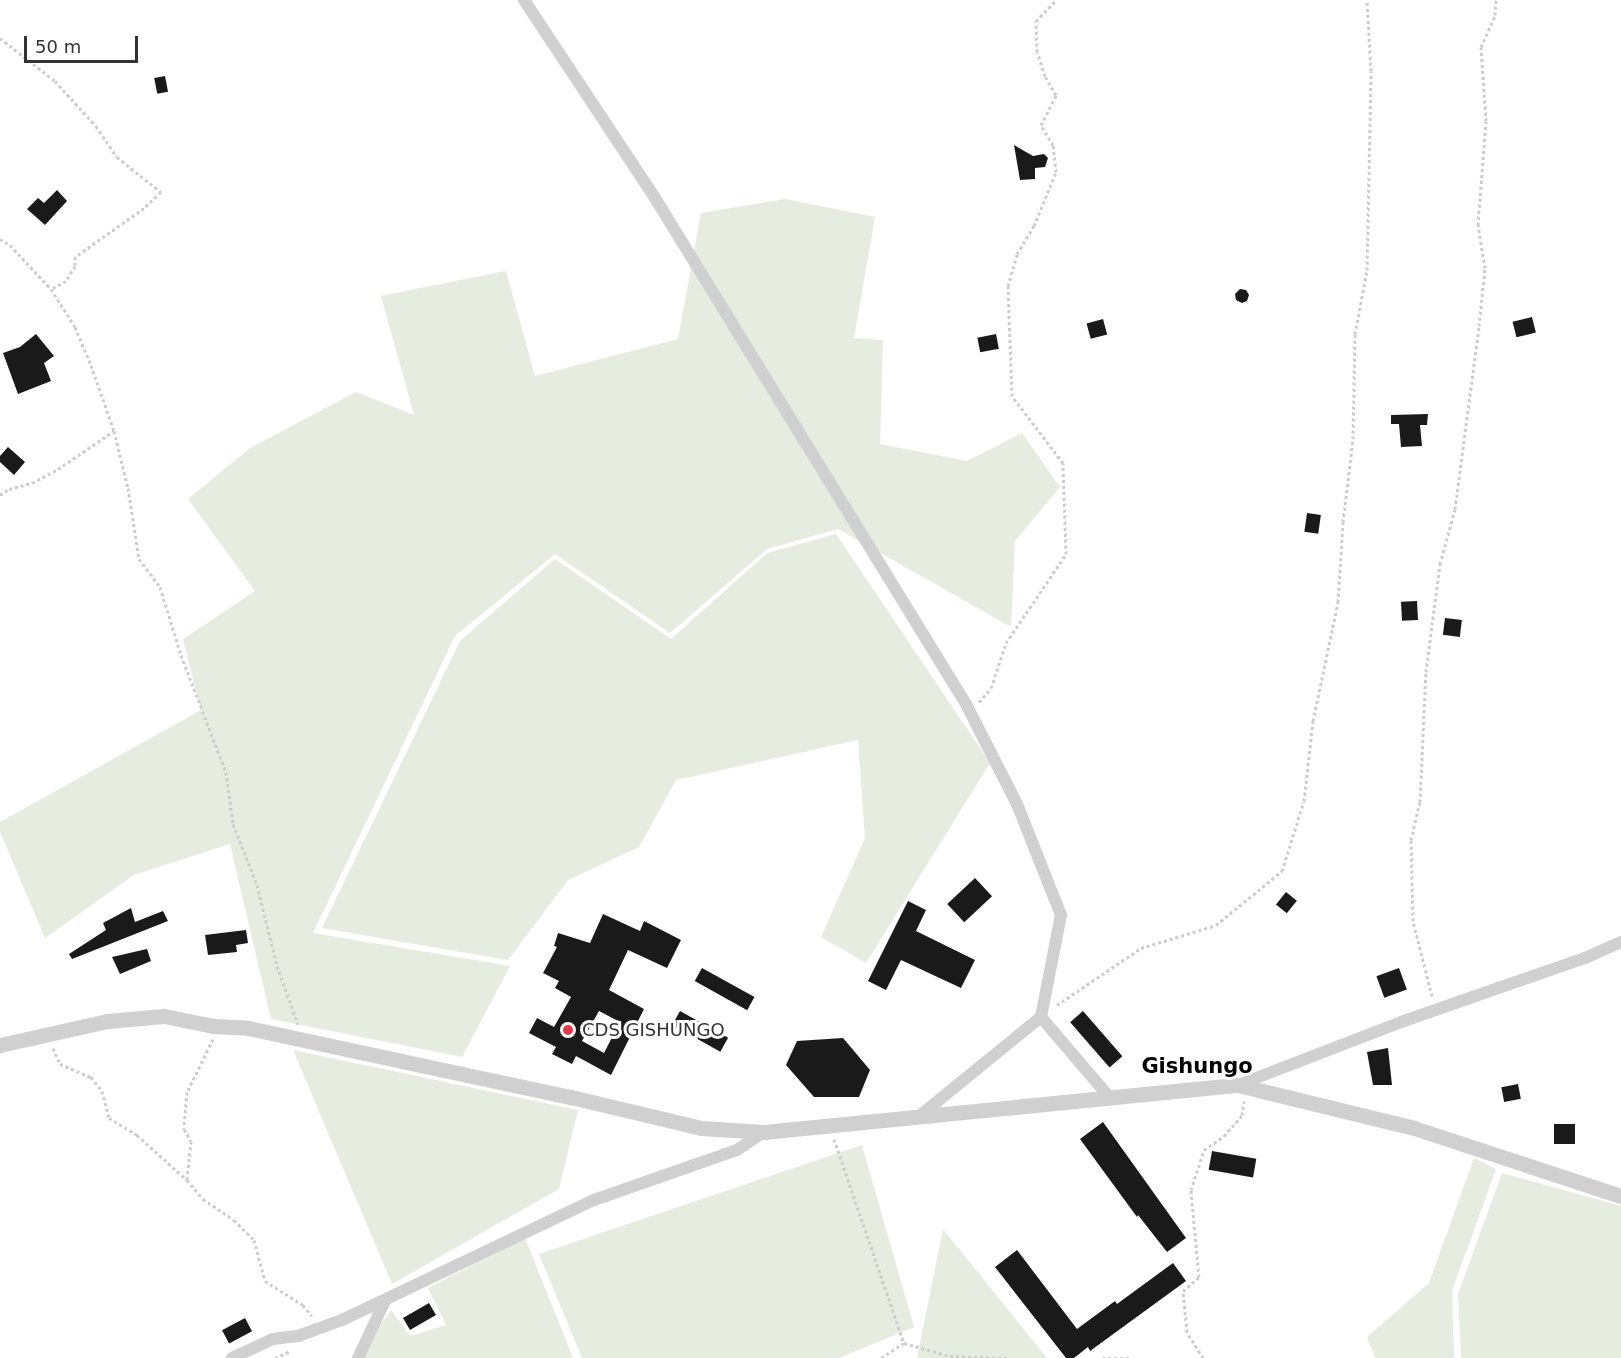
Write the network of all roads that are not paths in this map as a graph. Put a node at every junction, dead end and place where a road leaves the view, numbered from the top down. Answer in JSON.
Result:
{"nodes":[{"id":1,"x":524,"y":0,"type":"edge"},
{"id":2,"x":1621,"y":942,"type":"edge"},
{"id":3,"x":1041,"y":1017,"type":"junction"},
{"id":4,"x":0,"y":1045,"type":"edge"},
{"id":5,"x":1238,"y":1085,"type":"junction"},
{"id":6,"x":1110,"y":1098,"type":"junction"},
{"id":7,"x":917,"y":1118,"type":"junction"},
{"id":8,"x":764,"y":1132,"type":"junction"},
{"id":9,"x":1621,"y":1196,"type":"edge"},
{"id":10,"x":385,"y":1301,"type":"junction"},
{"id":11,"x":232,"y":1358,"type":"edge"},
{"id":12,"x":358,"y":1358,"type":"edge"}],
"edges":[{"from":1,"to":3,"type":"street"},
{"from":2,"to":5,"type":"street"},
{"from":3,"to":6,"type":"street"},
{"from":3,"to":7,"type":"street"},
{"from":4,"to":8,"type":"street"},
{"from":5,"to":6,"type":"street"},
{"from":5,"to":9,"type":"street"},
{"from":6,"to":7,"type":"street"},
{"from":7,"to":8,"type":"street"},
{"from":8,"to":10,"type":"street"},
{"from":10,"to":11,"type":"street"},
{"from":10,"to":12,"type":"street"}]}
